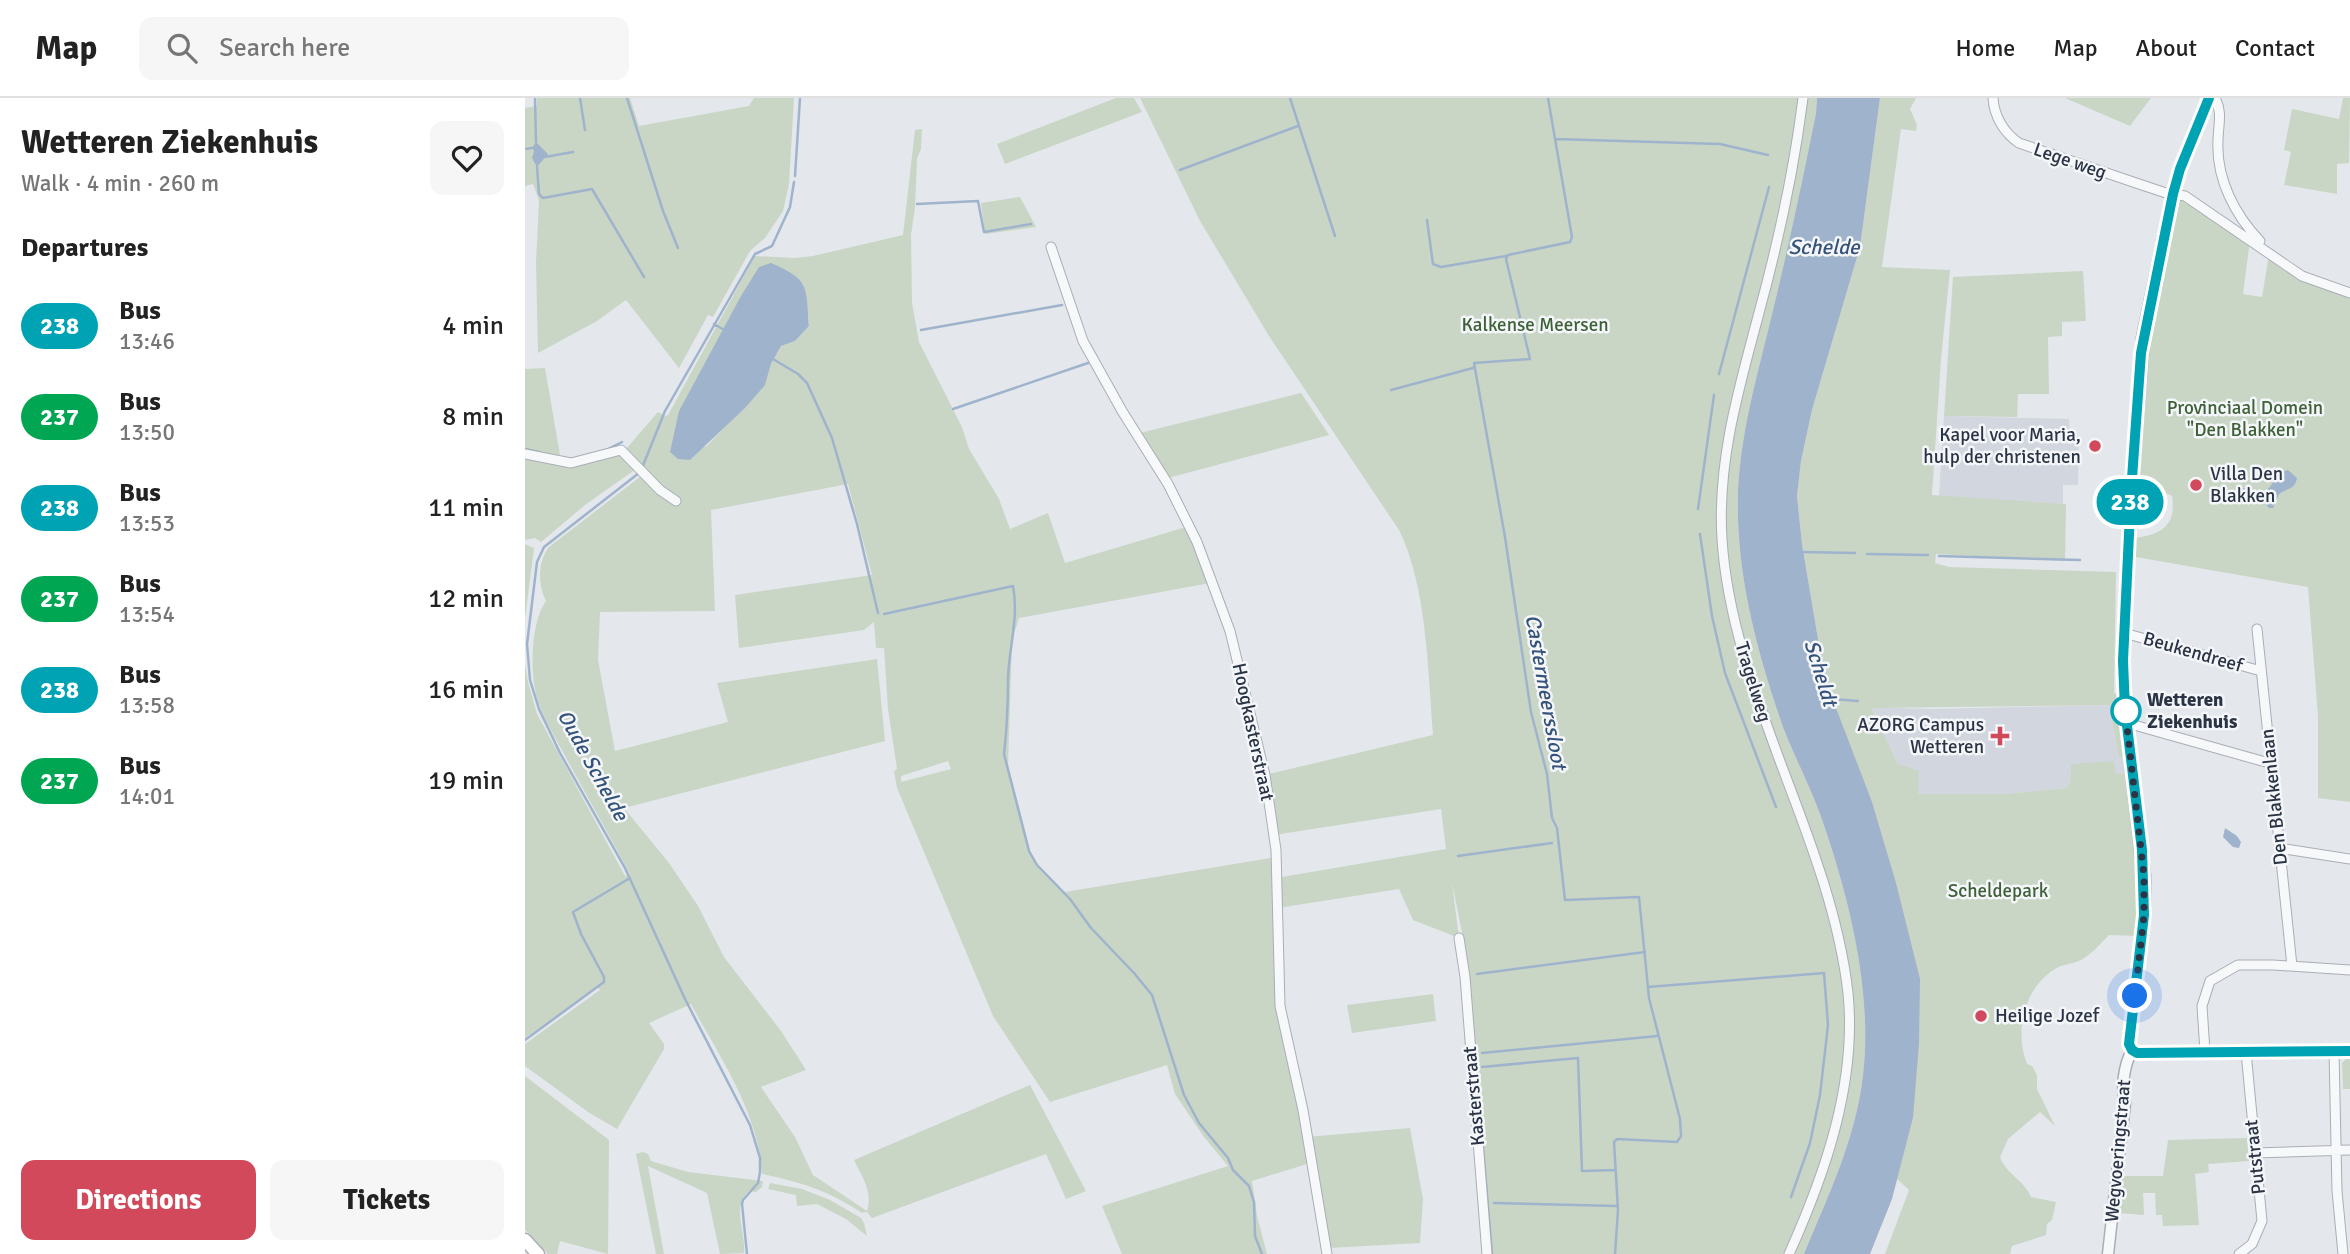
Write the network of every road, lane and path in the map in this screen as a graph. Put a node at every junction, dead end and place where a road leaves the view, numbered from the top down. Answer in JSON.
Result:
{"nodes":[{"id":1,"x":1803,"y":98,"type":"edge"},
{"id":2,"x":1993,"y":98,"type":"edge"},
{"id":3,"x":2209,"y":98,"type":"edge"},
{"id":4,"x":2215,"y":98,"type":"edge"},
{"id":5,"x":2173,"y":194,"type":"junction"},
{"id":6,"x":1051,"y":247,"type":"dead end"},
{"id":7,"x":2276,"y":258,"type":"junction"},
{"id":8,"x":2350,"y":293,"type":"edge"},
{"id":9,"x":525,"y":454,"type":"edge"},
{"id":10,"x":676,"y":502,"type":"dead end"},
{"id":11,"x":2257,"y":629,"type":"dead end"},
{"id":12,"x":2124,"y":633,"type":"junction"},
{"id":13,"x":2261,"y":671,"type":"junction"},
{"id":14,"x":2127,"y":723,"type":"junction"},
{"id":15,"x":2269,"y":763,"type":"junction"},
{"id":16,"x":2279,"y":849,"type":"junction"},
{"id":17,"x":2350,"y":859,"type":"edge"},
{"id":18,"x":1459,"y":938,"type":"dead end"},
{"id":19,"x":2292,"y":965,"type":"junction"},
{"id":20,"x":2350,"y":970,"type":"edge"},
{"id":21,"x":2132,"y":1050,"type":"junction"},
{"id":22,"x":2334,"y":1051,"type":"junction"},
{"id":23,"x":2350,"y":1051,"type":"edge"},
{"id":24,"x":2205,"y":1052,"type":"junction"},
{"id":25,"x":2246,"y":1052,"type":"junction"},
{"id":26,"x":2336,"y":1150,"type":"junction"},
{"id":27,"x":2350,"y":1150,"type":"edge"},
{"id":28,"x":2255,"y":1153,"type":"junction"},
{"id":29,"x":525,"y":1240,"type":"edge"},
{"id":30,"x":538,"y":1254,"type":"edge"},
{"id":31,"x":1327,"y":1254,"type":"edge"},
{"id":32,"x":1487,"y":1254,"type":"edge"},
{"id":33,"x":1789,"y":1254,"type":"edge"},
{"id":34,"x":2108,"y":1254,"type":"edge"},
{"id":35,"x":2239,"y":1254,"type":"edge"},
{"id":36,"x":2343,"y":1254,"type":"edge"}],
"edges":[{"from":1,"to":33,"type":"street","name":"Tragelweg"},
{"from":2,"to":5,"type":"street","name":"Lege weg"},
{"from":3,"to":5,"type":"main road","name":"Wegvoeringstraat"},
{"from":4,"to":7,"type":"street"},
{"from":5,"to":7,"type":"street","name":"Lege weg"},
{"from":5,"to":12,"type":"main road","name":"Wegvoeringstraat"},
{"from":6,"to":31,"type":"street","name":"Hoogkasterstraat"},
{"from":7,"to":8,"type":"street"},
{"from":9,"to":10,"type":"street"},
{"from":11,"to":13,"type":"street","name":"Den Blakkenlaan"},
{"from":12,"to":13,"type":"street","name":"Beukendreef"},
{"from":12,"to":14,"type":"main road","name":"Wegvoeringstraat"},
{"from":13,"to":15,"type":"street","name":"Den Blakkenlaan"},
{"from":14,"to":15,"type":"street"},
{"from":14,"to":21,"type":"main road","name":"Wegvoeringstraat"},
{"from":15,"to":16,"type":"street","name":"Den Blakkenlaan"},
{"from":16,"to":17,"type":"street"},
{"from":16,"to":19,"type":"street","name":"Den Blakkenlaan"},
{"from":18,"to":32,"type":"street","name":"Kasterstraat"},
{"from":19,"to":20,"type":"street"},
{"from":19,"to":24,"type":"street"},
{"from":21,"to":24,"type":"main road"},
{"from":21,"to":34,"type":"street","name":"Wegvoeringstraat"},
{"from":22,"to":23,"type":"main road"},
{"from":22,"to":25,"type":"main road"},
{"from":22,"to":26,"type":"street"},
{"from":24,"to":25,"type":"main road"},
{"from":25,"to":28,"type":"street","name":"Putstraat"},
{"from":26,"to":27,"type":"street"},
{"from":26,"to":28,"type":"street"},
{"from":26,"to":36,"type":"street"},
{"from":28,"to":35,"type":"street","name":"Putstraat"},
{"from":29,"to":30,"type":"main road"}]}
